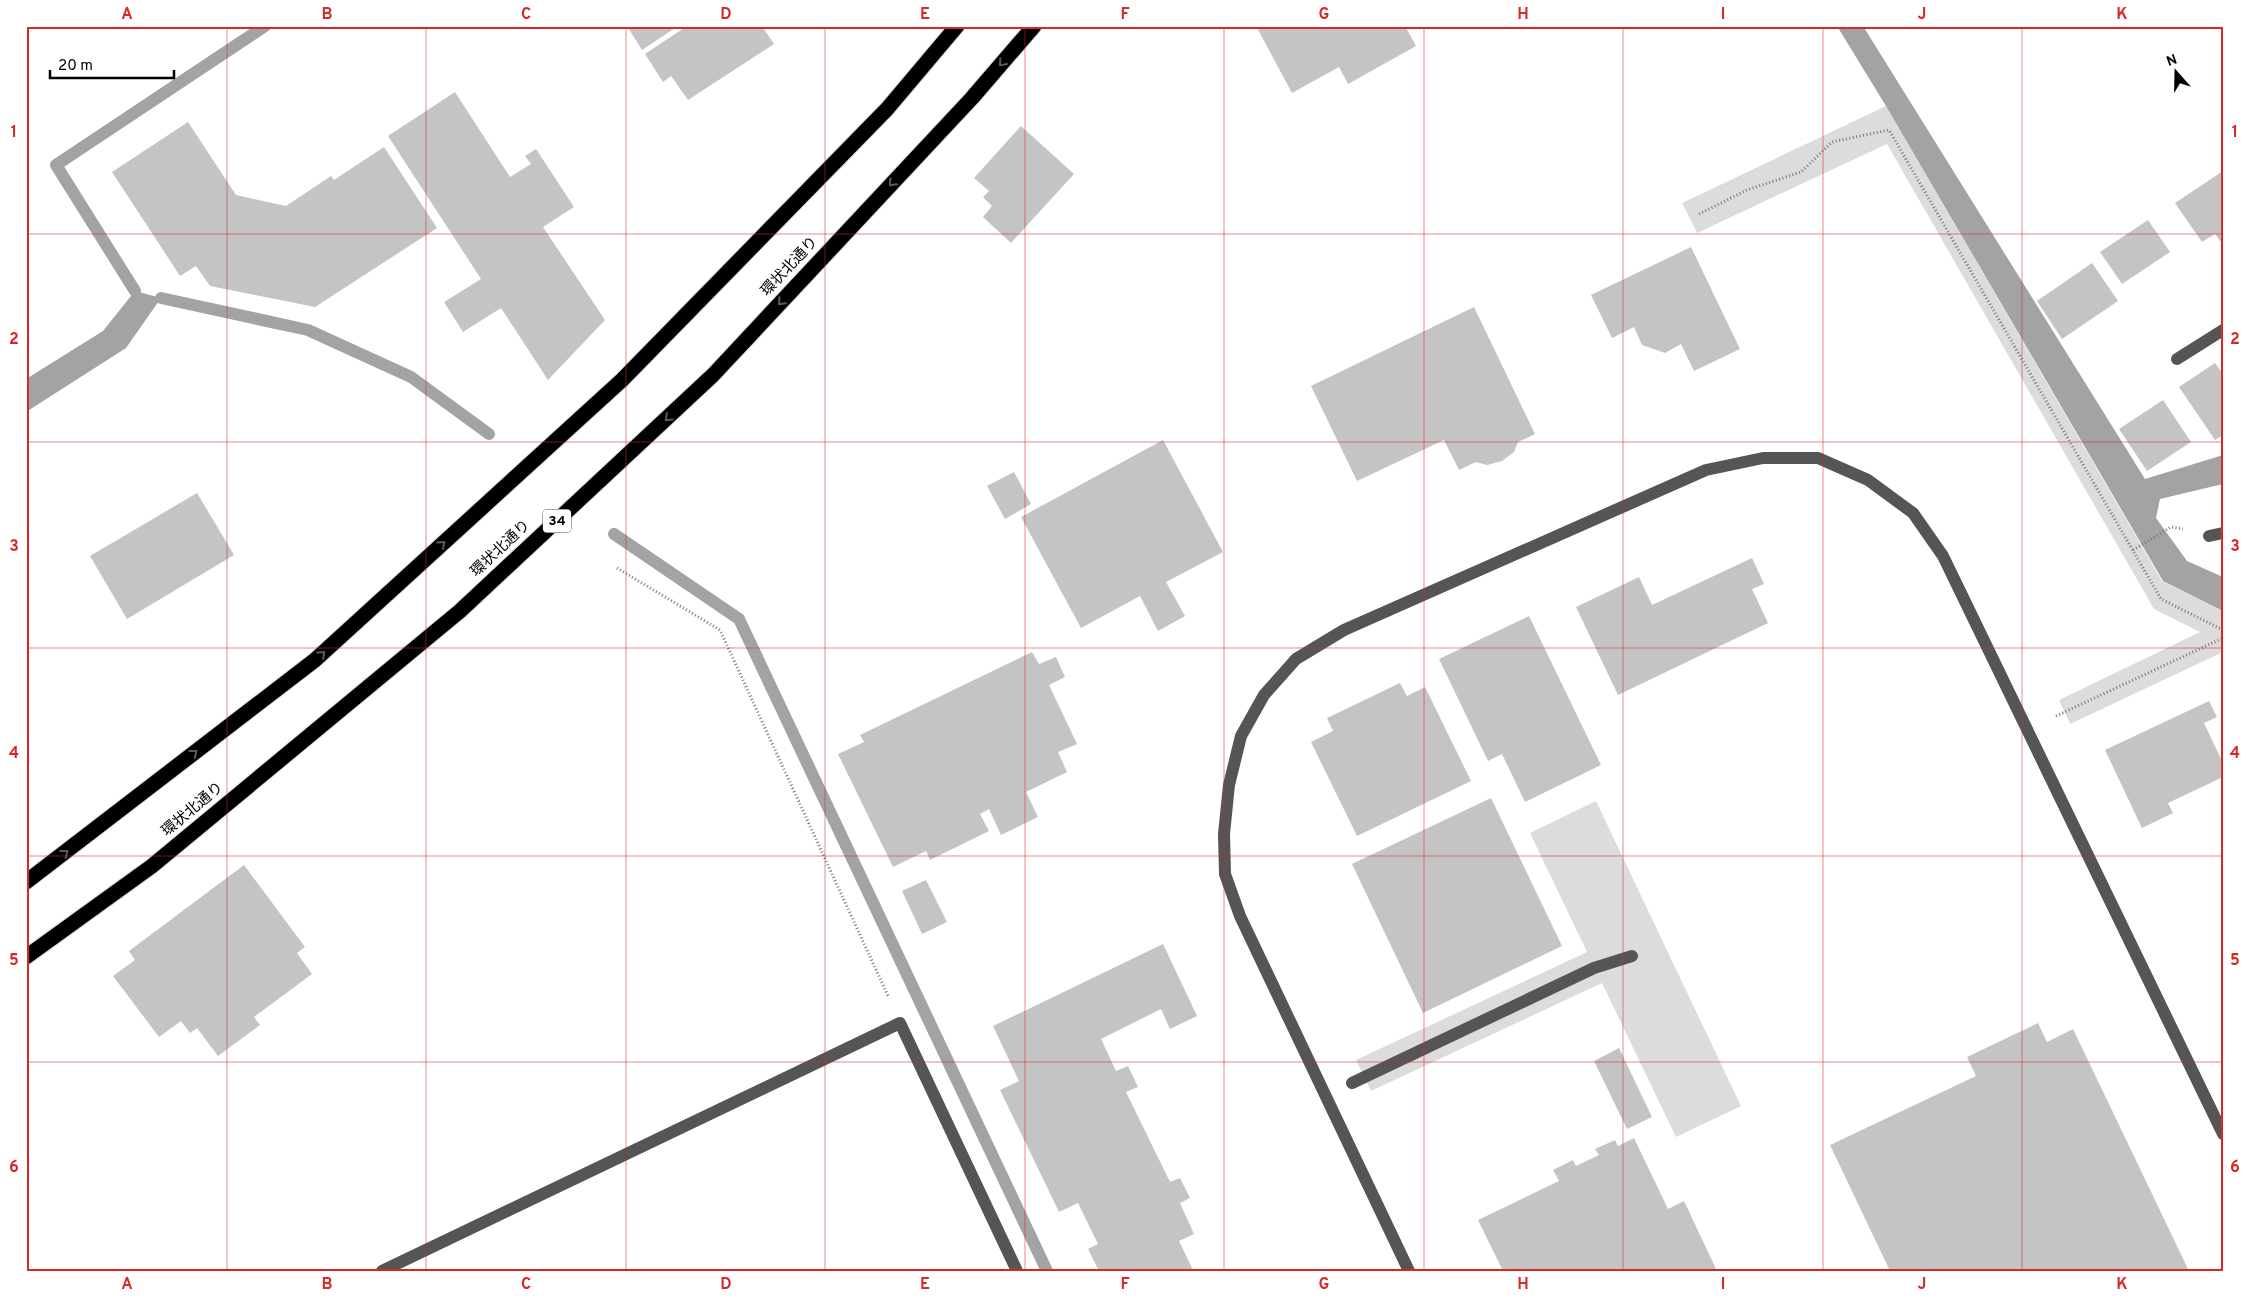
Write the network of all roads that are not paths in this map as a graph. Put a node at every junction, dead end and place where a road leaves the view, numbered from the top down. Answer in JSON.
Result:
{"nodes":[{"id":1,"x":957,"y":26,"type":"edge"},
{"id":2,"x":1034,"y":26,"type":"edge"},
{"id":3,"x":2223,"y":330,"type":"edge"},
{"id":4,"x":2177,"y":360,"type":"dead end"},
{"id":5,"x":2223,"y":533,"type":"edge"},
{"id":6,"x":2209,"y":536,"type":"dead end"},
{"id":7,"x":26,"y":882,"type":"edge"},
{"id":8,"x":1632,"y":956,"type":"dead end"},
{"id":9,"x":26,"y":957,"type":"edge"},
{"id":10,"x":1352,"y":1083,"type":"dead end"},
{"id":11,"x":2223,"y":1134,"type":"edge"},
{"id":12,"x":382,"y":1271,"type":"edge"},
{"id":13,"x":1017,"y":1271,"type":"edge"},
{"id":14,"x":1409,"y":1271,"type":"edge"}],
"edges":[{"from":7,"to":1,"type":"highway","one_way":true},
{"from":2,"to":9,"type":"highway","name":"環状北通り","number":"34","one_way":true},
{"from":3,"to":4,"type":"street"},
{"from":5,"to":6,"type":"street"},
{"from":8,"to":10,"type":"street"},
{"from":11,"to":14,"type":"street"},
{"from":12,"to":13,"type":"street"}]}
